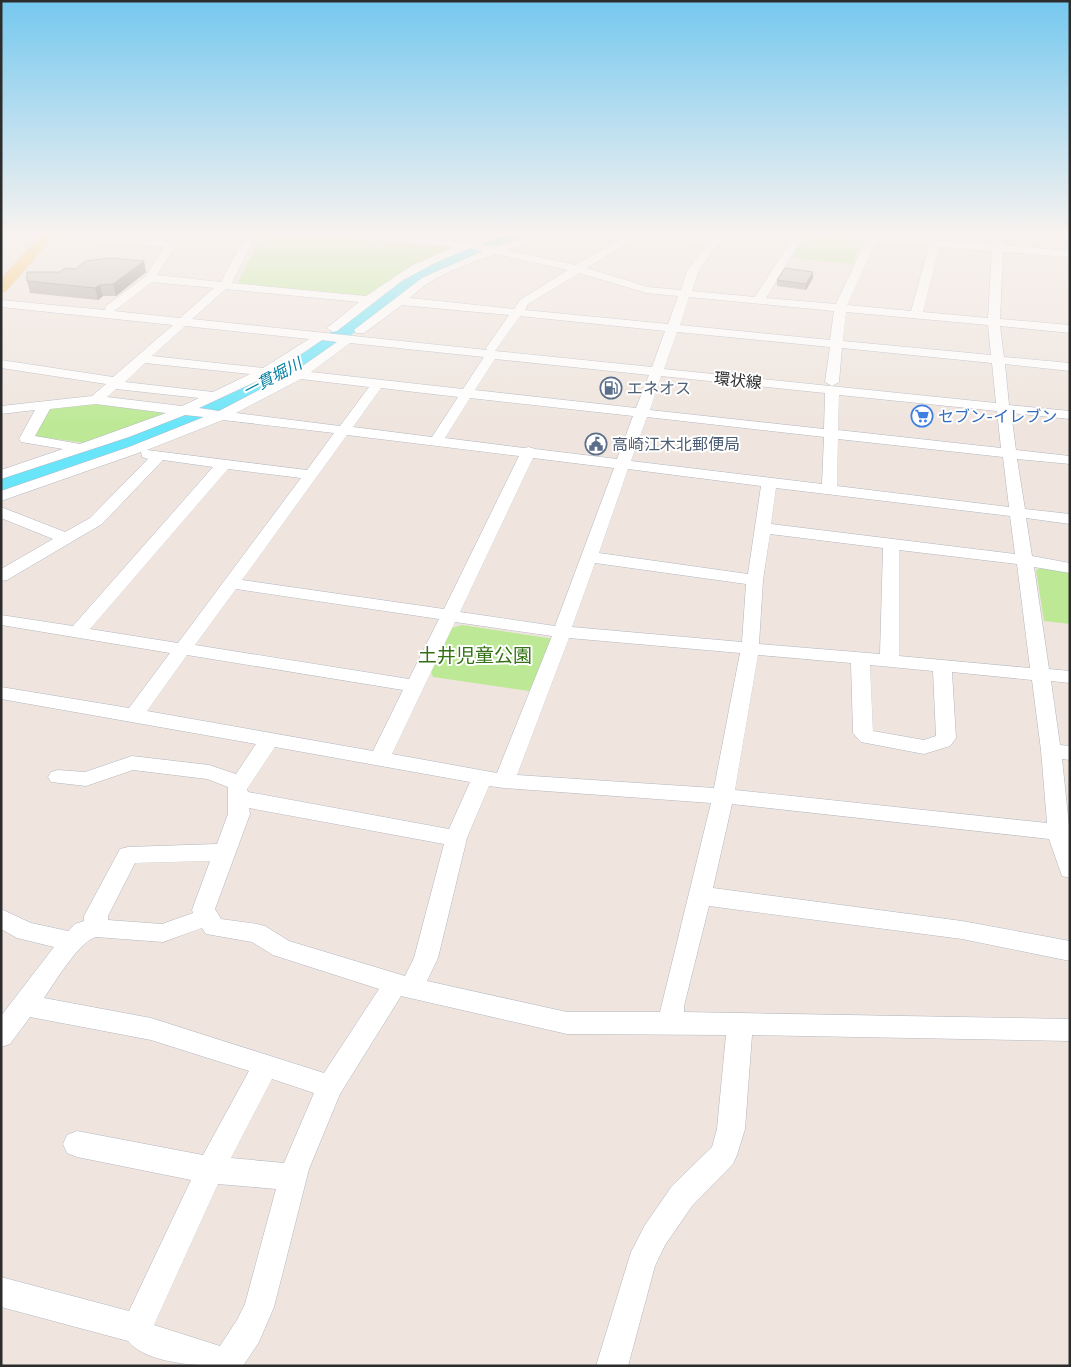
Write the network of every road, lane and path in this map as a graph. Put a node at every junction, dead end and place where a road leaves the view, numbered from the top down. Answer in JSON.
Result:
{"nodes":[{"id":1,"x":124,"y":298,"type":"edge"},
{"id":2,"x":209,"y":298,"type":"edge"},
{"id":3,"x":348,"y":298,"type":"edge"},
{"id":4,"x":371,"y":298,"type":"edge"},
{"id":5,"x":405,"y":298,"type":"edge"},
{"id":6,"x":531,"y":298,"type":"edge"},
{"id":7,"x":684,"y":298,"type":"edge"},
{"id":8,"x":732,"y":298,"type":"edge"},
{"id":9,"x":845,"y":298,"type":"edge"},
{"id":10,"x":921,"y":298,"type":"edge"},
{"id":11,"x":995,"y":298,"type":"edge"},
{"id":12,"x":1,"y":299,"type":"edge"},
{"id":13,"x":369,"y":300,"type":"junction"},
{"id":14,"x":759,"y":300,"type":"joint"},
{"id":15,"x":401,"y":301,"type":"junction"},
{"id":16,"x":1,"y":303,"type":"edge"},
{"id":17,"x":110,"y":308,"type":"junction"},
{"id":18,"x":840,"y":308,"type":"junction"},
{"id":19,"x":514,"y":313,"type":"junction"},
{"id":20,"x":916,"y":315,"type":"junction"},
{"id":21,"x":186,"y":320,"type":"junction"},
{"id":22,"x":994,"y":323,"type":"junction"},
{"id":23,"x":672,"y":328,"type":"junction"},
{"id":24,"x":1070,"y":329,"type":"edge"},
{"id":25,"x":325,"y":334,"type":"junction"},
{"id":26,"x":351,"y":337,"type":"junction"},
{"id":27,"x":836,"y":345,"type":"junction"},
{"id":28,"x":492,"y":351,"type":"junction"},
{"id":29,"x":143,"y":359,"type":"junction"},
{"id":30,"x":998,"y":360,"type":"junction"},
{"id":31,"x":1,"y":364,"type":"edge"},
{"id":32,"x":1070,"y":367,"type":"edge"},
{"id":33,"x":657,"y":368,"type":"junction"},
{"id":34,"x":265,"y":372,"type":"junction"},
{"id":35,"x":299,"y":375,"type":"junction"},
{"id":36,"x":116,"y":383,"type":"junction"},
{"id":37,"x":377,"y":385,"type":"junction"},
{"id":38,"x":832,"y":386,"type":"junction"},
{"id":39,"x":466,"y":394,"type":"junction"},
{"id":40,"x":216,"y":396,"type":"junction"},
{"id":41,"x":96,"y":400,"type":"junction"},
{"id":42,"x":1003,"y":404,"type":"junction"},
{"id":43,"x":45,"y":405,"type":"junction"},
{"id":44,"x":1070,"y":406,"type":"edge"},
{"id":45,"x":1,"y":410,"type":"edge"},
{"id":46,"x":184,"y":411,"type":"junction"},
{"id":47,"x":640,"y":414,"type":"junction"},
{"id":48,"x":221,"y":415,"type":"junction"},
{"id":49,"x":1070,"y":415,"type":"edge"},
{"id":50,"x":344,"y":429,"type":"junction"},
{"id":51,"x":831,"y":434,"type":"junction"},
{"id":52,"x":436,"y":440,"type":"junction"},
{"id":53,"x":83,"y":448,"type":"junction"},
{"id":54,"x":134,"y":450,"type":"junction"},
{"id":55,"x":529,"y":452,"type":"junction"},
{"id":56,"x":1010,"y":454,"type":"junction"},
{"id":57,"x":159,"y":456,"type":"junction"},
{"id":58,"x":1070,"y":460,"type":"edge"},
{"id":59,"x":623,"y":463,"type":"junction"},
{"id":60,"x":224,"y":464,"type":"junction"},
{"id":61,"x":1,"y":475,"type":"edge"},
{"id":62,"x":311,"y":475,"type":"junction"},
{"id":63,"x":769,"y":483,"type":"junction"},
{"id":64,"x":829,"y":490,"type":"junction"},
{"id":65,"x":1,"y":496,"type":"edge"},
{"id":66,"x":1,"y":512,"type":"edge"},
{"id":67,"x":1018,"y":513,"type":"junction"},
{"id":68,"x":1070,"y":519,"type":"edge"},
{"id":69,"x":763,"y":528,"type":"junction"},
{"id":70,"x":65,"y":538,"type":"junction"},
{"id":71,"x":891,"y":544,"type":"junction"},
{"id":72,"x":589,"y":557,"type":"junction"},
{"id":73,"x":1024,"y":560,"type":"junction"},
{"id":74,"x":1070,"y":568,"type":"edge"},
{"id":75,"x":1,"y":576,"type":"edge"},
{"id":76,"x":755,"y":580,"type":"junction"},
{"id":77,"x":230,"y":583,"type":"junction"},
{"id":78,"x":449,"y":615,"type":"junction"},
{"id":79,"x":1,"y":620,"type":"edge"},
{"id":80,"x":78,"y":631,"type":"junction"},
{"id":81,"x":562,"y":632,"type":"junction"},
{"id":82,"x":182,"y":648,"type":"junction"},
{"id":83,"x":750,"y":650,"type":"junction"},
{"id":84,"x":859,"y":659,"type":"junction"},
{"id":85,"x":891,"y":662,"type":"junction"},
{"id":86,"x":942,"y":666,"type":"junction"},
{"id":87,"x":1040,"y":674,"type":"junction"},
{"id":88,"x":1070,"y":677,"type":"edge"},
{"id":89,"x":413,"y":686,"type":"junction"},
{"id":90,"x":3,"y":696,"type":"edge"},
{"id":91,"x":134,"y":715,"type":"junction"},
{"id":92,"x":269,"y":740,"type":"junction"},
{"id":93,"x":1060,"y":752,"type":"edge"},
{"id":94,"x":379,"y":760,"type":"junction"},
{"id":95,"x":58,"y":777,"type":"dead end"},
{"id":96,"x":493,"y":779,"type":"junction"},
{"id":97,"x":239,"y":791,"type":"junction"},
{"id":98,"x":723,"y":796,"type":"junction"},
{"id":99,"x":1058,"y":832,"type":"junction"},
{"id":100,"x":456,"y":838,"type":"junction"},
{"id":101,"x":225,"y":852,"type":"junction"},
{"id":102,"x":1070,"y":870,"type":"edge"},
{"id":103,"x":700,"y":897,"type":"junction"},
{"id":104,"x":207,"y":917,"type":"junction"},
{"id":105,"x":1,"y":918,"type":"edge"},
{"id":106,"x":96,"y":928,"type":"junction"},
{"id":107,"x":72,"y":942,"type":"junction"},
{"id":108,"x":1070,"y":951,"type":"edge"},
{"id":109,"x":404,"y":986,"type":"junction"},
{"id":110,"x":23,"y":1005,"type":"junction"},
{"id":111,"x":672,"y":1022,"type":"junction"},
{"id":112,"x":740,"y":1024,"type":"junction"},
{"id":113,"x":3,"y":1030,"type":"edge"},
{"id":114,"x":1070,"y":1030,"type":"edge"},
{"id":115,"x":266,"y":1065,"type":"junction"},
{"id":116,"x":330,"y":1087,"type":"junction"},
{"id":117,"x":77,"y":1144,"type":"dead end"},
{"id":118,"x":210,"y":1170,"type":"junction"},
{"id":119,"x":293,"y":1177,"type":"junction"},
{"id":120,"x":1,"y":1292,"type":"edge"},
{"id":121,"x":137,"y":1328,"type":"junction"},
{"id":122,"x":226,"y":1365,"type":"edge"},
{"id":123,"x":612,"y":1366,"type":"edge"}],
"edges":[{"from":1,"to":17,"type":"street"},
{"from":2,"to":21,"type":"street"},
{"from":3,"to":13,"type":"street"},
{"from":4,"to":13,"type":"street"},
{"from":5,"to":15,"type":"street"},
{"from":6,"to":19,"type":"street"},
{"from":7,"to":23,"type":"street"},
{"from":8,"to":14,"type":"street"},
{"from":9,"to":18,"type":"street"},
{"from":10,"to":20,"type":"street"},
{"from":11,"to":22,"type":"street"},
{"from":12,"to":17,"type":"street"},
{"from":13,"to":25,"type":"street"},
{"from":14,"to":18,"type":"street"},
{"from":15,"to":19,"type":"street"},
{"from":15,"to":26,"type":"street"},
{"from":16,"to":21,"type":"street"},
{"from":17,"to":21,"type":"street"},
{"from":18,"to":20,"type":"street"},
{"from":18,"to":27,"type":"street"},
{"from":19,"to":23,"type":"street"},
{"from":19,"to":28,"type":"street"},
{"from":20,"to":22,"type":"street"},
{"from":21,"to":25,"type":"street"},
{"from":21,"to":29,"type":"street"},
{"from":22,"to":24,"type":"street"},
{"from":22,"to":30,"type":"street"},
{"from":23,"to":27,"type":"street"},
{"from":23,"to":33,"type":"street"},
{"from":25,"to":26,"type":"street","name":"環状線"},
{"from":25,"to":34,"type":"street"},
{"from":26,"to":28,"type":"street","name":"環状線"},
{"from":26,"to":35,"type":"street"},
{"from":27,"to":30,"type":"street"},
{"from":27,"to":38,"type":"street"},
{"from":28,"to":33,"type":"street","name":"環状線"},
{"from":28,"to":39,"type":"street"},
{"from":29,"to":34,"type":"street"},
{"from":29,"to":36,"type":"street"},
{"from":30,"to":32,"type":"street"},
{"from":30,"to":42,"type":"street"},
{"from":31,"to":36,"type":"street"},
{"from":33,"to":38,"type":"street","name":"環状線"},
{"from":33,"to":47,"type":"street"},
{"from":34,"to":40,"type":"street"},
{"from":35,"to":37,"type":"street"},
{"from":35,"to":48,"type":"street"},
{"from":36,"to":40,"type":"street"},
{"from":36,"to":41,"type":"street"},
{"from":37,"to":39,"type":"street"},
{"from":37,"to":50,"type":"street"},
{"from":38,"to":42,"type":"street","name":"環状線"},
{"from":38,"to":51,"type":"street"},
{"from":39,"to":47,"type":"street"},
{"from":39,"to":52,"type":"street"},
{"from":40,"to":46,"type":"street"},
{"from":41,"to":43,"type":"street"},
{"from":41,"to":46,"type":"street"},
{"from":42,"to":44,"type":"street","name":"環状線"},
{"from":42,"to":49,"type":"street","name":"環状線"},
{"from":42,"to":56,"type":"street"},
{"from":43,"to":45,"type":"street"},
{"from":43,"to":53,"type":"street"},
{"from":46,"to":48,"type":"street"},
{"from":46,"to":53,"type":"street"},
{"from":47,"to":51,"type":"street"},
{"from":47,"to":59,"type":"street"},
{"from":48,"to":50,"type":"street"},
{"from":48,"to":54,"type":"street"},
{"from":50,"to":52,"type":"street"},
{"from":50,"to":62,"type":"street"},
{"from":51,"to":56,"type":"street"},
{"from":51,"to":64,"type":"street"},
{"from":52,"to":55,"type":"street"},
{"from":53,"to":61,"type":"street"},
{"from":54,"to":57,"type":"street"},
{"from":54,"to":65,"type":"street"},
{"from":55,"to":59,"type":"street"},
{"from":55,"to":78,"type":"street"},
{"from":56,"to":58,"type":"street"},
{"from":56,"to":67,"type":"street"},
{"from":57,"to":60,"type":"street"},
{"from":57,"to":70,"type":"street"},
{"from":59,"to":63,"type":"street"},
{"from":59,"to":72,"type":"street"},
{"from":60,"to":62,"type":"street"},
{"from":60,"to":80,"type":"street"},
{"from":62,"to":77,"type":"street"},
{"from":63,"to":64,"type":"street"},
{"from":63,"to":69,"type":"street"},
{"from":64,"to":67,"type":"street"},
{"from":66,"to":70,"type":"street"},
{"from":67,"to":68,"type":"street"},
{"from":67,"to":73,"type":"street"},
{"from":69,"to":71,"type":"street"},
{"from":69,"to":76,"type":"street"},
{"from":70,"to":75,"type":"street"},
{"from":71,"to":73,"type":"street"},
{"from":71,"to":85,"type":"street"},
{"from":72,"to":76,"type":"street"},
{"from":72,"to":81,"type":"street"},
{"from":73,"to":74,"type":"street"},
{"from":73,"to":87,"type":"street"},
{"from":76,"to":83,"type":"street"},
{"from":77,"to":78,"type":"street"},
{"from":77,"to":82,"type":"street"},
{"from":78,"to":81,"type":"street"},
{"from":78,"to":89,"type":"street"},
{"from":79,"to":80,"type":"street"},
{"from":80,"to":82,"type":"street"},
{"from":81,"to":83,"type":"street"},
{"from":81,"to":96,"type":"street"},
{"from":82,"to":89,"type":"street"},
{"from":82,"to":91,"type":"street"},
{"from":83,"to":84,"type":"street"},
{"from":83,"to":98,"type":"street"},
{"from":84,"to":85,"type":"street"},
{"from":84,"to":86,"type":"street"},
{"from":85,"to":86,"type":"street"},
{"from":86,"to":87,"type":"street"},
{"from":87,"to":88,"type":"street"},
{"from":87,"to":93,"type":"street"},
{"from":89,"to":94,"type":"street"},
{"from":90,"to":91,"type":"street"},
{"from":91,"to":92,"type":"street"},
{"from":92,"to":94,"type":"street"},
{"from":92,"to":97,"type":"street"},
{"from":93,"to":99,"type":"street"},
{"from":94,"to":96,"type":"street"},
{"from":95,"to":97,"type":"street"},
{"from":96,"to":98,"type":"street"},
{"from":96,"to":100,"type":"street"},
{"from":97,"to":100,"type":"street"},
{"from":97,"to":101,"type":"street"},
{"from":98,"to":99,"type":"street"},
{"from":98,"to":103,"type":"street"},
{"from":99,"to":102,"type":"street"},
{"from":100,"to":109,"type":"street"},
{"from":101,"to":104,"type":"street"},
{"from":101,"to":106,"type":"street"},
{"from":103,"to":108,"type":"street"},
{"from":103,"to":111,"type":"street"},
{"from":104,"to":106,"type":"street"},
{"from":104,"to":109,"type":"street"},
{"from":105,"to":107,"type":"street"},
{"from":106,"to":107,"type":"street"},
{"from":107,"to":110,"type":"street"},
{"from":109,"to":111,"type":"street"},
{"from":109,"to":116,"type":"street"},
{"from":110,"to":113,"type":"street"},
{"from":110,"to":115,"type":"street"},
{"from":111,"to":112,"type":"street"},
{"from":112,"to":114,"type":"street"},
{"from":112,"to":123,"type":"street"},
{"from":115,"to":116,"type":"street"},
{"from":115,"to":118,"type":"street"},
{"from":116,"to":119,"type":"street"},
{"from":117,"to":118,"type":"street"},
{"from":118,"to":119,"type":"street"},
{"from":118,"to":121,"type":"street"},
{"from":119,"to":122,"type":"street"},
{"from":120,"to":121,"type":"street"},
{"from":121,"to":122,"type":"street"}]}
